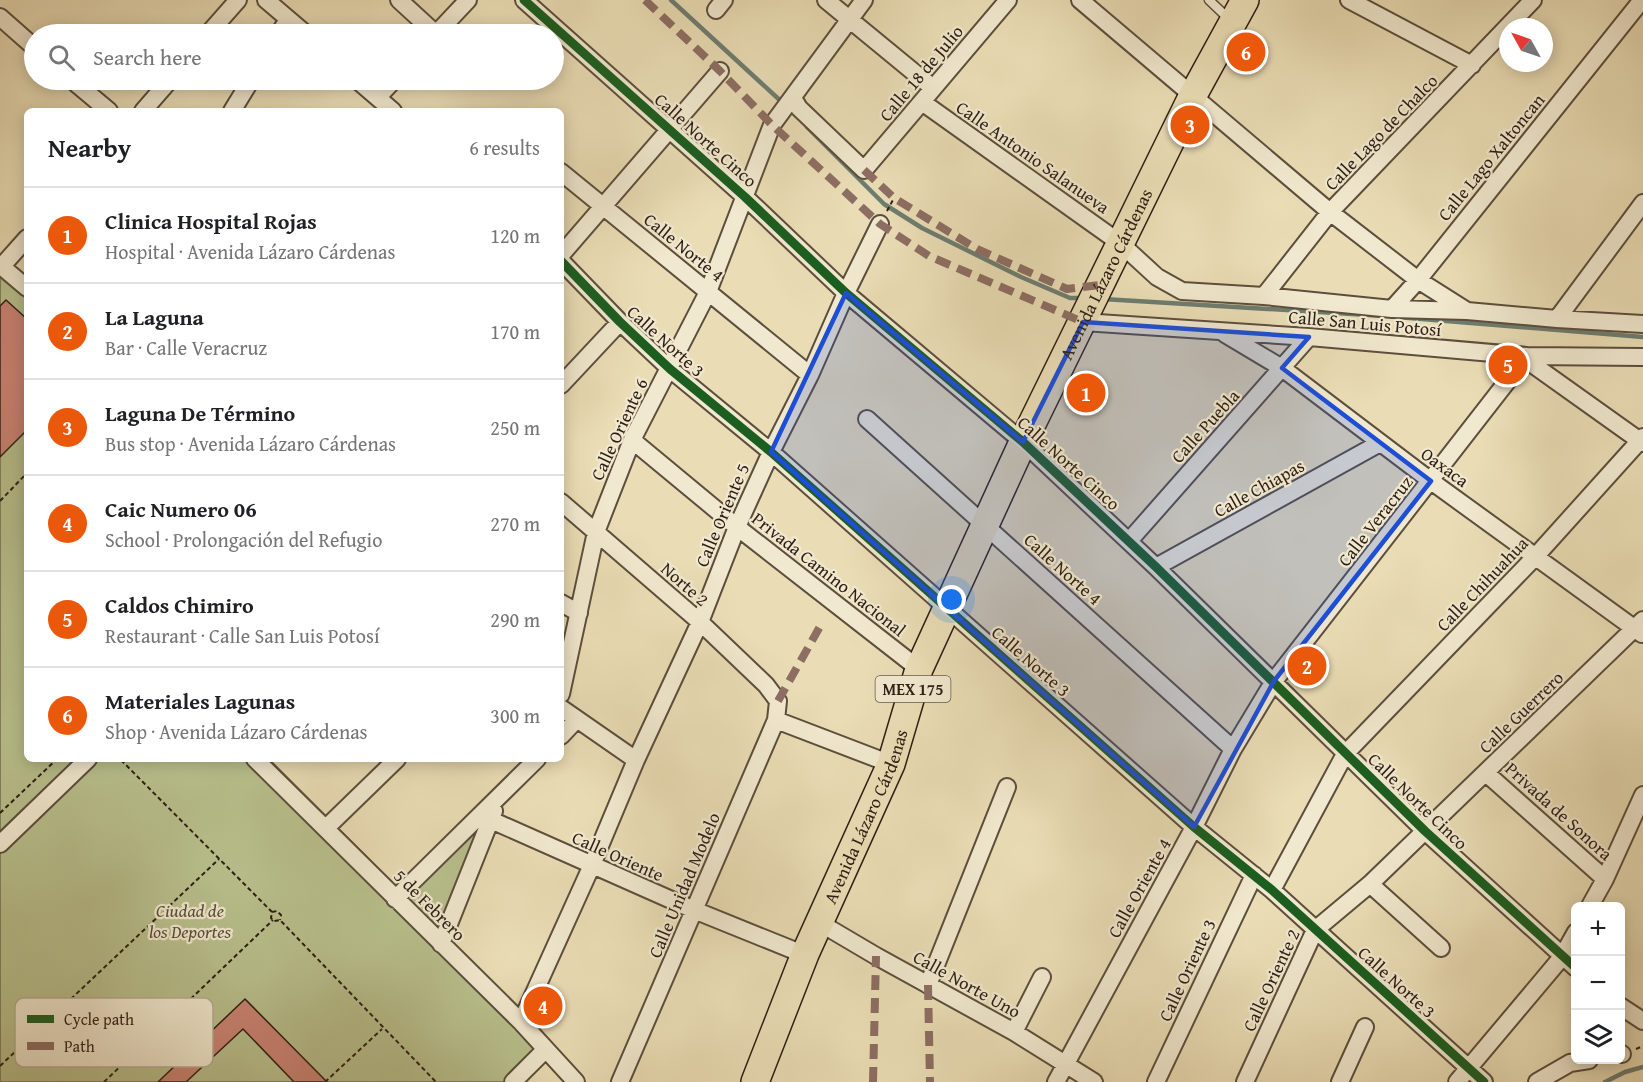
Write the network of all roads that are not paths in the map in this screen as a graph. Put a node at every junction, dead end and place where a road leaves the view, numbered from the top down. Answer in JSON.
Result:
{"nodes":[{"id":1,"x":238,"y":0,"type":"edge"},
{"id":2,"x":266,"y":0,"type":"edge"},
{"id":3,"x":399,"y":0,"type":"edge"},
{"id":4,"x":468,"y":0,"type":"edge"},
{"id":5,"x":524,"y":0,"type":"edge"},
{"id":6,"x":826,"y":0,"type":"edge"},
{"id":7,"x":864,"y":0,"type":"edge"},
{"id":8,"x":1008,"y":0,"type":"edge"},
{"id":9,"x":1080,"y":0,"type":"edge"},
{"id":10,"x":1209,"y":0,"type":"edge"},
{"id":11,"x":1348,"y":0,"type":"edge"},
{"id":12,"x":1533,"y":0,"type":"edge"},
{"id":13,"x":1642,"y":0,"type":"edge"},
{"id":14,"x":1239,"y":11,"type":"edge"},
{"id":15,"x":0,"y":17,"type":"edge"},
{"id":16,"x":288,"y":19,"type":"junction"},
{"id":17,"x":848,"y":20,"type":"junction"},
{"id":18,"x":217,"y":24,"type":"edge"},
{"id":19,"x":285,"y":24,"type":"edge"},
{"id":20,"x":294,"y":24,"type":"edge"},
{"id":21,"x":425,"y":24,"type":"edge"},
{"id":22,"x":445,"y":24,"type":"edge"},
{"id":23,"x":551,"y":24,"type":"edge"},
{"id":24,"x":564,"y":36,"type":"edge"},
{"id":25,"x":24,"y":38,"type":"edge"},
{"id":26,"x":1472,"y":65,"type":"junction"},
{"id":27,"x":720,"y":71,"type":"dead end"},
{"id":28,"x":933,"y":88,"type":"junction"},
{"id":29,"x":84,"y":90,"type":"edge"},
{"id":30,"x":161,"y":90,"type":"edge"},
{"id":31,"x":245,"y":90,"type":"edge"},
{"id":32,"x":369,"y":90,"type":"edge"},
{"id":33,"x":385,"y":90,"type":"edge"},
{"id":34,"x":378,"y":97,"type":"junction"},
{"id":35,"x":1192,"y":97,"type":"junction"},
{"id":36,"x":792,"y":100,"type":"junction"},
{"id":37,"x":922,"y":102,"type":"junction"},
{"id":38,"x":105,"y":108,"type":"edge"},
{"id":39,"x":145,"y":108,"type":"edge"},
{"id":40,"x":234,"y":108,"type":"edge"},
{"id":41,"x":390,"y":108,"type":"edge"},
{"id":42,"x":669,"y":129,"type":"junction"},
{"id":43,"x":564,"y":174,"type":"edge"},
{"id":44,"x":745,"y":197,"type":"junction"},
{"id":45,"x":1643,"y":203,"type":"edge"},
{"id":46,"x":603,"y":206,"type":"junction"},
{"id":47,"x":1330,"y":212,"type":"junction"},
{"id":48,"x":880,"y":224,"type":"dead end"},
{"id":49,"x":24,"y":241,"type":"edge"},
{"id":50,"x":1120,"y":243,"type":"junction"},
{"id":51,"x":564,"y":252,"type":"edge"},
{"id":52,"x":564,"y":264,"type":"edge"},
{"id":53,"x":1,"y":265,"type":"edge"},
{"id":54,"x":1418,"y":280,"type":"junction"},
{"id":55,"x":24,"y":285,"type":"edge"},
{"id":56,"x":708,"y":292,"type":"junction"},
{"id":57,"x":846,"y":293,"type":"junction"},
{"id":58,"x":1264,"y":296,"type":"junction"},
{"id":59,"x":1091,"y":306,"type":"junction"},
{"id":60,"x":1392,"y":309,"type":"junction"},
{"id":61,"x":1467,"y":311,"type":"junction"},
{"id":62,"x":1557,"y":319,"type":"junction"},
{"id":63,"x":620,"y":322,"type":"junction"},
{"id":64,"x":1643,"y":324,"type":"edge"},
{"id":65,"x":1222,"y":332,"type":"junction"},
{"id":66,"x":1309,"y":337,"type":"junction"},
{"id":67,"x":1643,"y":357,"type":"edge"},
{"id":68,"x":1526,"y":358,"type":"junction"},
{"id":69,"x":1282,"y":368,"type":"junction"},
{"id":70,"x":670,"y":369,"type":"junction"},
{"id":71,"x":810,"y":375,"type":"junction"},
{"id":72,"x":564,"y":382,"type":"edge"},
{"id":73,"x":867,"y":418,"type":"dead end"},
{"id":74,"x":632,"y":440,"type":"junction"},
{"id":75,"x":1642,"y":440,"type":"edge"},
{"id":76,"x":1023,"y":442,"type":"junction"},
{"id":77,"x":1380,"y":443,"type":"junction"},
{"id":78,"x":771,"y":452,"type":"junction"},
{"id":79,"x":1431,"y":481,"type":"junction"},
{"id":80,"x":564,"y":505,"type":"edge"},
{"id":81,"x":986,"y":525,"type":"junction"},
{"id":82,"x":737,"y":527,"type":"junction"},
{"id":83,"x":596,"y":532,"type":"junction"},
{"id":84,"x":1129,"y":541,"type":"junction"},
{"id":85,"x":1535,"y":557,"type":"junction"},
{"id":86,"x":1156,"y":567,"type":"junction"},
{"id":87,"x":564,"y":605,"type":"edge"},
{"id":88,"x":947,"y":610,"type":"junction"},
{"id":89,"x":579,"y":613,"type":"junction"},
{"id":90,"x":700,"y":622,"type":"junction"},
{"id":91,"x":1640,"y":627,"type":"edge"},
{"id":92,"x":919,"y":669,"type":"junction"},
{"id":93,"x":564,"y":680,"type":"edge"},
{"id":94,"x":1274,"y":681,"type":"junction"},
{"id":95,"x":778,"y":701,"type":"joint"},
{"id":96,"x":564,"y":710,"type":"edge"},
{"id":97,"x":577,"y":719,"type":"junction"},
{"id":98,"x":776,"y":720,"type":"junction"},
{"id":99,"x":564,"y":733,"type":"edge"},
{"id":100,"x":1233,"y":749,"type":"junction"},
{"id":101,"x":1345,"y":754,"type":"junction"},
{"id":102,"x":636,"y":759,"type":"junction"},
{"id":103,"x":85,"y":762,"type":"edge"},
{"id":104,"x":258,"y":762,"type":"edge"},
{"id":105,"x":394,"y":762,"type":"edge"},
{"id":106,"x":534,"y":762,"type":"edge"},
{"id":107,"x":891,"y":764,"type":"junction"},
{"id":108,"x":1486,"y":773,"type":"junction"},
{"id":109,"x":1007,"y":787,"type":"dead end"},
{"id":110,"x":1643,"y":795,"type":"edge"},
{"id":111,"x":498,"y":798,"type":"junction"},
{"id":112,"x":491,"y":820,"type":"junction"},
{"id":113,"x":1194,"y":826,"type":"junction"},
{"id":114,"x":326,"y":828,"type":"junction"},
{"id":115,"x":1425,"y":831,"type":"junction"},
{"id":116,"x":0,"y":844,"type":"edge"},
{"id":117,"x":592,"y":866,"type":"junction"},
{"id":118,"x":1254,"y":875,"type":"junction"},
{"id":119,"x":1605,"y":879,"type":"junction"},
{"id":120,"x":1370,"y":884,"type":"junction"},
{"id":121,"x":1272,"y":890,"type":"junction"},
{"id":122,"x":395,"y":899,"type":"junction"},
{"id":123,"x":1592,"y":902,"type":"edge"},
{"id":124,"x":694,"y":910,"type":"junction"},
{"id":125,"x":820,"y":923,"type":"junction"},
{"id":126,"x":1315,"y":930,"type":"junction"},
{"id":127,"x":1571,"y":940,"type":"edge"},
{"id":128,"x":441,"y":944,"type":"junction"},
{"id":129,"x":1442,"y":948,"type":"dead end"},
{"id":130,"x":798,"y":952,"type":"dead end"},
{"id":131,"x":1562,"y":957,"type":"junction"},
{"id":132,"x":1571,"y":965,"type":"edge"},
{"id":133,"x":1042,"y":977,"type":"dead end"},
{"id":134,"x":928,"y":985,"type":"junction"},
{"id":135,"x":1625,"y":1009,"type":"edge"},
{"id":136,"x":1643,"y":1021,"type":"edge"},
{"id":137,"x":521,"y":1022,"type":"junction"},
{"id":138,"x":1365,"y":1027,"type":"dead end"},
{"id":139,"x":1014,"y":1032,"type":"junction"},
{"id":140,"x":545,"y":1050,"type":"junction"},
{"id":141,"x":1571,"y":1063,"type":"edge"},
{"id":142,"x":1065,"y":1065,"type":"junction"},
{"id":143,"x":1462,"y":1075,"type":"edge"},
{"id":144,"x":513,"y":1082,"type":"edge"},
{"id":145,"x":576,"y":1082,"type":"edge"},
{"id":146,"x":620,"y":1082,"type":"edge"},
{"id":147,"x":755,"y":1082,"type":"edge"},
{"id":148,"x":1056,"y":1082,"type":"edge"},
{"id":149,"x":1094,"y":1082,"type":"edge"},
{"id":150,"x":1156,"y":1082,"type":"edge"},
{"id":151,"x":1245,"y":1082,"type":"edge"},
{"id":152,"x":1340,"y":1082,"type":"edge"},
{"id":153,"x":1484,"y":1082,"type":"edge"},
{"id":154,"x":1537,"y":1082,"type":"edge"}],
"edges":[{"from":1,"to":18,"type":"street"},
{"from":2,"to":16,"type":"street"},
{"from":3,"to":21,"type":"street"},
{"from":4,"to":22,"type":"street"},
{"from":5,"to":23,"type":"street","name":"Calle Norte Cinco"},
{"from":6,"to":17,"type":"street"},
{"from":7,"to":17,"type":"street"},
{"from":8,"to":28,"type":"street","name":"Calle 18 de Julio"},
{"from":9,"to":35,"type":"street"},
{"from":10,"to":14,"type":"lane"},
{"from":11,"to":26,"type":"street"},
{"from":12,"to":26,"type":"street","name":"Calle Lago de Chalco"},
{"from":13,"to":54,"type":"street","name":"Calle Lago Xaltoncan"},
{"from":14,"to":35,"type":"main road","name":"Avenida Lázaro Cárdenas","number":"MEX 175"},
{"from":15,"to":25,"type":"street"},
{"from":16,"to":19,"type":"street"},
{"from":16,"to":20,"type":"street"},
{"from":17,"to":28,"type":"street"},
{"from":17,"to":36,"type":"street"},
{"from":24,"to":42,"type":"street","name":"Calle Norte Cinco"},
{"from":26,"to":47,"type":"street","name":"Calle Lago de Chalco"},
{"from":27,"to":42,"type":"street"},
{"from":28,"to":37,"type":"street","name":"Calle 18 de Julio"},
{"from":29,"to":38,"type":"street"},
{"from":30,"to":39,"type":"street"},
{"from":31,"to":40,"type":"street"},
{"from":32,"to":34,"type":"street"},
{"from":33,"to":34,"type":"street"},
{"from":34,"to":41,"type":"street"},
{"from":35,"to":47,"type":"street"},
{"from":35,"to":50,"type":"main road","name":"Avenida Lázaro Cárdenas","number":"MEX 175"},
{"from":36,"to":37,"type":"street","name":"Calle 18 de Julio"},
{"from":36,"to":44,"type":"street","name":"Calle Oriente 6"},
{"from":37,"to":50,"type":"street","name":"Calle Antonio Salanueva"},
{"from":42,"to":44,"type":"street","name":"Calle Norte Cinco"},
{"from":42,"to":46,"type":"street"},
{"from":43,"to":46,"type":"street","name":"Calle Norte 4"},
{"from":44,"to":56,"type":"street","name":"Calle Oriente 6"},
{"from":44,"to":57,"type":"street","name":"Calle Norte Cinco"},
{"from":45,"to":62,"type":"street"},
{"from":46,"to":51,"type":"street"},
{"from":46,"to":56,"type":"street","name":"Calle Norte 4"},
{"from":47,"to":54,"type":"street"},
{"from":47,"to":58,"type":"street","name":"Calle Lago de Chalco"},
{"from":48,"to":57,"type":"street","name":"Calle Oriente 5"},
{"from":49,"to":53,"type":"street"},
{"from":50,"to":58,"type":"street","name":"Calle San Luis Potosí"},
{"from":50,"to":59,"type":"main road","name":"Avenida Lázaro Cárdenas","number":"MEX 175"},
{"from":52,"to":63,"type":"street","name":"Calle Norte 3"},
{"from":53,"to":55,"type":"street"},
{"from":54,"to":60,"type":"street","name":"Calle Lago Xaltoncan"},
{"from":54,"to":61,"type":"street"},
{"from":56,"to":70,"type":"street","name":"Calle Oriente 6"},
{"from":56,"to":71,"type":"street","name":"Calle Norte 4"},
{"from":57,"to":71,"type":"street","name":"Calle Oriente 5"},
{"from":57,"to":76,"type":"street","name":"Calle Norte Cinco"},
{"from":58,"to":60,"type":"street","name":"Calle San Luis Potosí"},
{"from":59,"to":65,"type":"street","name":"Calle San Luis Potosí"},
{"from":59,"to":76,"type":"main road","name":"Avenida Lázaro Cárdenas","number":"MEX 175"},
{"from":60,"to":61,"type":"street","name":"Calle San Luis Potosí"},
{"from":61,"to":62,"type":"street","name":"Calle San Luis Potosí"},
{"from":62,"to":64,"type":"street","name":"Calle San Luis Potosí"},
{"from":63,"to":70,"type":"street","name":"Calle Norte 3"},
{"from":63,"to":72,"type":"street"},
{"from":65,"to":66,"type":"street","name":"Calle San Luis Potosí"},
{"from":65,"to":69,"type":"street","name":"Oaxaca"},
{"from":66,"to":68,"type":"street","name":"Calle San Luis Potosí"},
{"from":66,"to":69,"type":"street","name":"Calle Puebla"},
{"from":67,"to":68,"type":"street","name":"Calle San Luis Potosí"},
{"from":68,"to":75,"type":"street"},
{"from":68,"to":79,"type":"street","name":"Calle Veracruz"},
{"from":69,"to":77,"type":"street","name":"Oaxaca"},
{"from":69,"to":84,"type":"street","name":"Calle Puebla"},
{"from":70,"to":74,"type":"street","name":"Calle Oriente 6"},
{"from":70,"to":78,"type":"street","name":"Calle Norte 3"},
{"from":71,"to":78,"type":"street","name":"Calle Oriente 5"},
{"from":73,"to":81,"type":"street","name":"Calle Norte 4"},
{"from":74,"to":82,"type":"street","name":"Privada Camino Nacional"},
{"from":74,"to":83,"type":"street","name":"Calle Oriente 6"},
{"from":75,"to":85,"type":"street","name":"Calle Chihuahua"},
{"from":76,"to":81,"type":"main road","name":"Avenida Lázaro Cárdenas","number":"MEX 175"},
{"from":76,"to":84,"type":"street","name":"Calle Norte Cinco"},
{"from":77,"to":79,"type":"street","name":"Oaxaca"},
{"from":77,"to":86,"type":"street","name":"Calle Chiapas"},
{"from":78,"to":82,"type":"street","name":"Calle Oriente 5"},
{"from":78,"to":88,"type":"street","name":"Calle Norte 3"},
{"from":79,"to":85,"type":"street","name":"Oaxaca"},
{"from":79,"to":94,"type":"street","name":"Calle Veracruz"},
{"from":80,"to":83,"type":"street","name":"Norte 2"},
{"from":81,"to":88,"type":"main road","name":"Avenida Lázaro Cárdenas","number":"MEX 175"},
{"from":81,"to":100,"type":"street","name":"Calle Norte 4"},
{"from":82,"to":90,"type":"street","name":"Calle Oriente 5"},
{"from":82,"to":92,"type":"street","name":"Privada Camino Nacional"},
{"from":83,"to":89,"type":"street","name":"Calle Oriente 6"},
{"from":83,"to":90,"type":"street","name":"Norte 2"},
{"from":84,"to":86,"type":"street","name":"Calle Norte Cinco"},
{"from":85,"to":91,"type":"street","name":"Oaxaca"},
{"from":85,"to":101,"type":"street","name":"Calle Chihuahua"},
{"from":86,"to":94,"type":"street","name":"Calle Norte Cinco"},
{"from":87,"to":89,"type":"street"},
{"from":88,"to":92,"type":"main road","name":"Avenida Lázaro Cárdenas","number":"MEX 175"},
{"from":88,"to":113,"type":"street","name":"Calle Norte 3"},
{"from":89,"to":93,"type":"street","name":"Calle Oriente 6"},
{"from":90,"to":95,"type":"street","name":"Norte 2"},
{"from":90,"to":102,"type":"street","name":"Calle Oriente 5"},
{"from":91,"to":108,"type":"street","name":"Calle Guerrero"},
{"from":92,"to":107,"type":"main road","name":"Avenida Lázaro Cárdenas","number":"MEX 175"},
{"from":94,"to":100,"type":"street","name":"Calle Oriente 4"},
{"from":94,"to":101,"type":"street","name":"Calle Norte Cinco"},
{"from":95,"to":98,"type":"street","name":"Calle Unidad Modelo"},
{"from":96,"to":97,"type":"street"},
{"from":97,"to":99,"type":"street"},
{"from":97,"to":102,"type":"street"},
{"from":98,"to":107,"type":"street"},
{"from":98,"to":124,"type":"street","name":"Calle Unidad Modelo"},
{"from":100,"to":113,"type":"street","name":"Calle Oriente 4"},
{"from":101,"to":115,"type":"street","name":"Calle Norte Cinco"},
{"from":101,"to":121,"type":"street","name":"Calle Chihuahua"},
{"from":102,"to":117,"type":"street","name":"Calle Oriente 5"},
{"from":103,"to":116,"type":"street"},
{"from":104,"to":114,"type":"street","name":"5 de Febrero"},
{"from":105,"to":114,"type":"street"},
{"from":106,"to":111,"type":"street"},
{"from":107,"to":125,"type":"main road","name":"Avenida Lázaro Cárdenas","number":"MEX 175"},
{"from":108,"to":115,"type":"street","name":"Calle Guerrero"},
{"from":108,"to":119,"type":"street","name":"Privada de Sonora"},
{"from":109,"to":134,"type":"street"},
{"from":110,"to":119,"type":"street"},
{"from":111,"to":112,"type":"street"},
{"from":111,"to":122,"type":"street"},
{"from":112,"to":117,"type":"street","name":"Calle Oriente"},
{"from":112,"to":128,"type":"street"},
{"from":113,"to":118,"type":"street","name":"Calle Norte 3"},
{"from":113,"to":142,"type":"street","name":"Calle Oriente 4"},
{"from":114,"to":122,"type":"street","name":"5 de Febrero"},
{"from":115,"to":120,"type":"street","name":"Calle Oriente 2"},
{"from":115,"to":131,"type":"street","name":"Calle Norte Cinco"},
{"from":117,"to":124,"type":"street","name":"Calle Oriente"},
{"from":117,"to":137,"type":"street","name":"Calle Oriente 5"},
{"from":118,"to":121,"type":"street","name":"Calle Norte 3"},
{"from":118,"to":150,"type":"street","name":"Calle Oriente 3"},
{"from":119,"to":123,"type":"street"},
{"from":120,"to":126,"type":"street","name":"Calle Oriente 2"},
{"from":120,"to":129,"type":"street"},
{"from":121,"to":126,"type":"street","name":"Calle Norte 3"},
{"from":122,"to":128,"type":"street","name":"5 de Febrero"},
{"from":124,"to":130,"type":"street","name":"Calle Oriente"},
{"from":124,"to":146,"type":"street","name":"Calle Unidad Modelo"},
{"from":125,"to":134,"type":"street","name":"Calle Norte Uno"},
{"from":125,"to":147,"type":"main road","name":"Avenida Lázaro Cárdenas","number":"MEX 175"},
{"from":126,"to":143,"type":"street","name":"Calle Norte 3"},
{"from":126,"to":151,"type":"street","name":"Calle Oriente 2"},
{"from":127,"to":131,"type":"street"},
{"from":128,"to":137,"type":"street","name":"5 de Febrero"},
{"from":131,"to":132,"type":"street","name":"Calle Norte Cinco"},
{"from":131,"to":143,"type":"street"},
{"from":133,"to":139,"type":"street"},
{"from":134,"to":139,"type":"street","name":"Calle Norte Uno"},
{"from":135,"to":136,"type":"street"},
{"from":137,"to":140,"type":"street","name":"5 de Febrero"},
{"from":138,"to":152,"type":"street"},
{"from":139,"to":142,"type":"street","name":"Calle Norte Uno"},
{"from":140,"to":144,"type":"street"},
{"from":140,"to":145,"type":"street","name":"5 de Febrero"},
{"from":141,"to":154,"type":"street"},
{"from":142,"to":148,"type":"street","name":"Calle Oriente 4"},
{"from":142,"to":149,"type":"street","name":"Calle Norte Uno"},
{"from":143,"to":153,"type":"street","name":"Calle Norte 3"}]}
